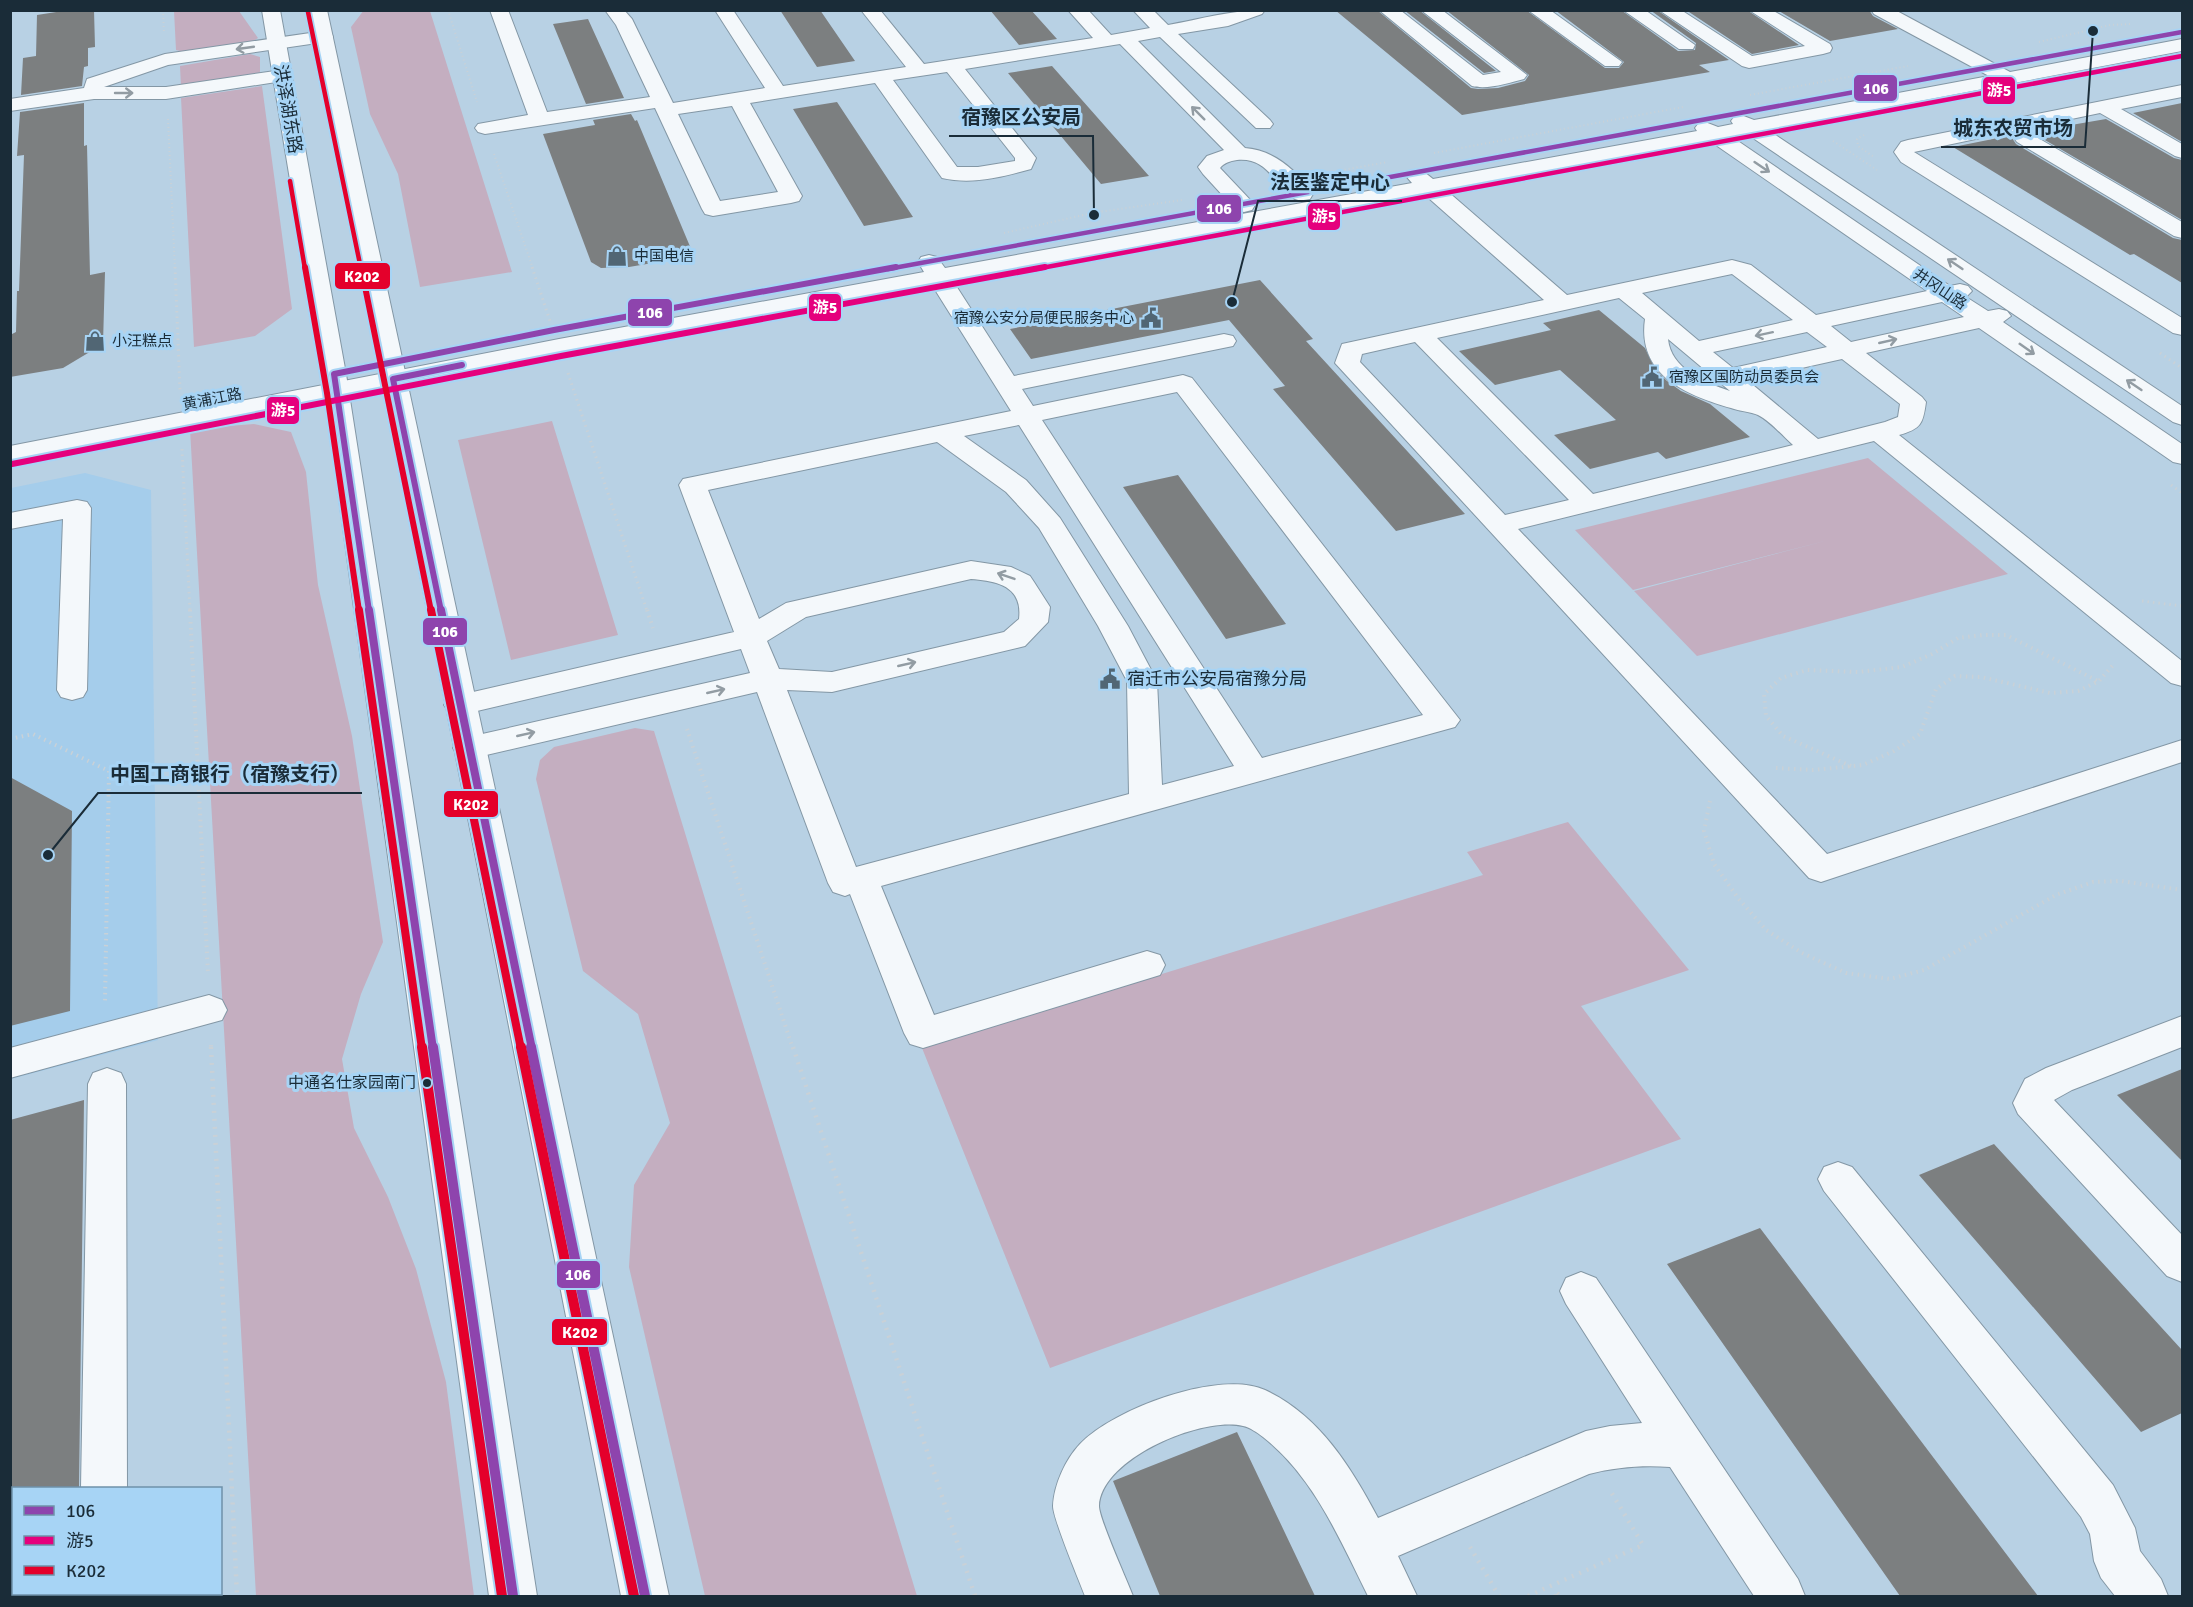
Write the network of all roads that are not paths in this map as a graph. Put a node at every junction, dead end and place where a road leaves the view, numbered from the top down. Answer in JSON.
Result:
{"nodes":[{"id":1,"x":271,"y":10,"type":"edge"},
{"id":2,"x":318,"y":10,"type":"edge"},
{"id":3,"x":499,"y":10,"type":"edge"},
{"id":4,"x":614,"y":10,"type":"edge"},
{"id":5,"x":724,"y":10,"type":"edge"},
{"id":6,"x":870,"y":10,"type":"edge"},
{"id":7,"x":1077,"y":10,"type":"edge"},
{"id":8,"x":1142,"y":10,"type":"edge"},
{"id":9,"x":1256,"y":10,"type":"edge"},
{"id":10,"x":1388,"y":10,"type":"edge"},
{"id":11,"x":1430,"y":10,"type":"edge"},
{"id":12,"x":1537,"y":10,"type":"edge"},
{"id":13,"x":1632,"y":10,"type":"edge"},
{"id":14,"x":1668,"y":10,"type":"edge"},
{"id":15,"x":1758,"y":10,"type":"edge"},
{"id":16,"x":1880,"y":10,"type":"edge"},
{"id":17,"x":1909,"y":10,"type":"edge"},
{"id":18,"x":1223,"y":15,"type":"edge"},
{"id":19,"x":1164,"y":31,"type":"junction"},
{"id":20,"x":2182,"y":32,"type":"edge"},
{"id":21,"x":324,"y":37,"type":"junction"},
{"id":22,"x":1111,"y":40,"type":"junction"},
{"id":23,"x":277,"y":44,"type":"junction"},
{"id":24,"x":2182,"y":45,"type":"edge"},
{"id":25,"x":1700,"y":55,"type":"dead end"},
{"id":26,"x":1987,"y":60,"type":"junction"},
{"id":27,"x":1612,"y":62,"type":"dead end"},
{"id":28,"x":952,"y":65,"type":"junction"},
{"id":29,"x":919,"y":70,"type":"junction"},
{"id":30,"x":2014,"y":72,"type":"junction"},
{"id":31,"x":282,"y":76,"type":"junction"},
{"id":32,"x":880,"y":76,"type":"junction"},
{"id":33,"x":94,"y":88,"type":"junction"},
{"id":34,"x":2182,"y":91,"type":"edge"},
{"id":35,"x":778,"y":93,"type":"junction"},
{"id":36,"x":10,"y":95,"type":"edge"},
{"id":37,"x":738,"y":99,"type":"junction"},
{"id":38,"x":1159,"y":100,"type":"dead end"},
{"id":39,"x":10,"y":105,"type":"edge"},
{"id":40,"x":663,"y":106,"type":"junction"},
{"id":41,"x":2103,"y":107,"type":"junction"},
{"id":42,"x":540,"y":120,"type":"junction"},
{"id":43,"x":1701,"y":120,"type":"junction"},
{"id":44,"x":1742,"y":121,"type":"junction"},
{"id":45,"x":1263,"y":124,"type":"dead end"},
{"id":46,"x":485,"y":128,"type":"road end"},
{"id":47,"x":2024,"y":138,"type":"dead end"},
{"id":48,"x":1200,"y":142,"type":"dead end"},
{"id":49,"x":2182,"y":152,"type":"edge"},
{"id":50,"x":1240,"y":154,"type":"junction"},
{"id":51,"x":1216,"y":159,"type":"junction"},
{"id":52,"x":1421,"y":180,"type":"junction"},
{"id":53,"x":1295,"y":187,"type":"junction"},
{"id":54,"x":1237,"y":198,"type":"junction"},
{"id":55,"x":2182,"y":231,"type":"edge"},
{"id":56,"x":934,"y":269,"type":"junction"},
{"id":57,"x":1986,"y":285,"type":"junction"},
{"id":58,"x":1624,"y":290,"type":"junction"},
{"id":59,"x":1947,"y":294,"type":"junction"},
{"id":60,"x":1562,"y":303,"type":"junction"},
{"id":61,"x":2024,"y":311,"type":"junction"},
{"id":62,"x":1657,"y":318,"type":"junction"},
{"id":63,"x":1984,"y":320,"type":"junction"},
{"id":64,"x":1812,"y":323,"type":"junction"},
{"id":65,"x":2182,"y":328,"type":"edge"},
{"id":66,"x":1420,"y":334,"type":"junction"},
{"id":67,"x":1224,"y":340,"type":"dead end"},
{"id":68,"x":1694,"y":349,"type":"junction"},
{"id":69,"x":1847,"y":351,"type":"junction"},
{"id":70,"x":391,"y":371,"type":"junction"},
{"id":71,"x":1728,"y":377,"type":"junction"},
{"id":72,"x":335,"y":382,"type":"junction"},
{"id":73,"x":1007,"y":385,"type":"junction"},
{"id":74,"x":1768,"y":411,"type":"junction"},
{"id":75,"x":181,"y":413,"type":"junction"},
{"id":76,"x":1027,"y":415,"type":"junction"},
{"id":77,"x":2182,"y":417,"type":"edge"},
{"id":78,"x":1879,"y":432,"type":"junction"},
{"id":79,"x":942,"y":433,"type":"junction"},
{"id":80,"x":10,"y":436,"type":"edge"},
{"id":81,"x":1813,"y":448,"type":"junction"},
{"id":82,"x":10,"y":454,"type":"edge"},
{"id":83,"x":2182,"y":456,"type":"edge"},
{"id":84,"x":1588,"y":504,"type":"junction"},
{"id":85,"x":10,"y":521,"type":"edge"},
{"id":86,"x":1500,"y":525,"type":"junction"},
{"id":87,"x":752,"y":637,"type":"junction"},
{"id":88,"x":2182,"y":676,"type":"edge"},
{"id":89,"x":768,"y":679,"type":"junction"},
{"id":90,"x":72,"y":690,"type":"dead end"},
{"id":91,"x":460,"y":705,"type":"junction"},
{"id":92,"x":469,"y":747,"type":"junction"},
{"id":93,"x":2182,"y":751,"type":"edge"},
{"id":94,"x":1254,"y":772,"type":"junction"},
{"id":95,"x":1146,"y":801,"type":"junction"},
{"id":96,"x":861,"y":879,"type":"junction"},
{"id":97,"x":1147,"y":965,"type":"dead end"},
{"id":98,"x":209,"y":1010,"type":"road end"},
{"id":99,"x":2182,"y":1031,"type":"edge"},
{"id":100,"x":10,"y":1063,"type":"edge"},
{"id":101,"x":107,"y":1084,"type":"dead end"},
{"id":102,"x":1838,"y":1179,"type":"dead end"},
{"id":103,"x":2182,"y":1263,"type":"edge"},
{"id":104,"x":1581,"y":1292,"type":"dead end"},
{"id":105,"x":1682,"y":1446,"type":"junction"},
{"id":106,"x":104,"y":1487,"type":"edge"},
{"id":107,"x":1367,"y":1546,"type":"junction"},
{"id":108,"x":513,"y":1596,"type":"edge"},
{"id":109,"x":645,"y":1596,"type":"edge"},
{"id":110,"x":1109,"y":1596,"type":"edge"},
{"id":111,"x":1393,"y":1596,"type":"edge"},
{"id":112,"x":1781,"y":1596,"type":"edge"},
{"id":113,"x":2144,"y":1596,"type":"edge"}],
"edges":[{"from":1,"to":23,"type":"street","name":"洪泽湖东路"},
{"from":2,"to":21,"type":"street"},
{"from":3,"to":42,"type":"street"},
{"from":4,"to":40,"type":"street"},
{"from":5,"to":35,"type":"street"},
{"from":6,"to":29,"type":"street"},
{"from":7,"to":22,"type":"street"},
{"from":8,"to":19,"type":"street"},
{"from":9,"to":18,"type":"street"},
{"from":10,"to":11,"type":"street"},
{"from":12,"to":27,"type":"street"},
{"from":13,"to":25,"type":"street"},
{"from":14,"to":15,"type":"street"},
{"from":16,"to":26,"type":"street"},
{"from":17,"to":26,"type":"street"},
{"from":18,"to":19,"type":"street"},
{"from":19,"to":22,"type":"street"},
{"from":19,"to":45,"type":"street"},
{"from":20,"to":30,"type":"street","name":"黄浦江路"},
{"from":21,"to":23,"type":"street"},
{"from":21,"to":70,"type":"street"},
{"from":22,"to":28,"type":"street"},
{"from":22,"to":38,"type":"street"},
{"from":50,"to":22,"type":"street","one_way":true},
{"from":23,"to":31,"type":"street","name":"洪泽湖东路"},
{"from":23,"to":33,"type":"street","one_way":true},
{"from":24,"to":30,"type":"street","name":"黄浦江路"},
{"from":26,"to":30,"type":"street","name":"黄浦江路"},
{"from":26,"to":44,"type":"street","name":"黄浦江路"},
{"from":28,"to":29,"type":"street"},
{"from":28,"to":32,"type":"street"},
{"from":29,"to":32,"type":"street"},
{"from":30,"to":44,"type":"street","name":"黄浦江路"},
{"from":33,"to":31,"type":"street","one_way":true},
{"from":31,"to":72,"type":"street","name":"洪泽湖东路"},
{"from":32,"to":35,"type":"street"},
{"from":33,"to":36,"type":"street"},
{"from":33,"to":39,"type":"street"},
{"from":34,"to":41,"type":"street"},
{"from":35,"to":37,"type":"street"},
{"from":37,"to":40,"type":"street"},
{"from":37,"to":40,"type":"street"},
{"from":40,"to":42,"type":"street"},
{"from":41,"to":49,"type":"street"},
{"from":41,"to":65,"type":"street"},
{"from":42,"to":46,"type":"street"},
{"from":43,"to":44,"type":"street","name":"黄浦江路"},
{"from":43,"to":52,"type":"street","name":"黄浦江路"},
{"from":43,"to":59,"type":"street","name":"井冈山路","one_way":true},
{"from":57,"to":44,"type":"street","name":"井冈山路","one_way":true},
{"from":47,"to":55,"type":"street"},
{"from":48,"to":51,"type":"street"},
{"from":50,"to":51,"type":"street"},
{"from":50,"to":53,"type":"street"},
{"from":51,"to":54,"type":"street"},
{"from":52,"to":53,"type":"street","name":"黄浦江路"},
{"from":52,"to":56,"type":"street","name":"黄浦江路"},
{"from":52,"to":60,"type":"street"},
{"from":53,"to":54,"type":"street","name":"黄浦江路"},
{"from":54,"to":56,"type":"street","name":"黄浦江路"},
{"from":56,"to":70,"type":"street","name":"黄浦江路"},
{"from":56,"to":73,"type":"street"},
{"from":57,"to":59,"type":"street"},
{"from":57,"to":61,"type":"street","name":"井冈山路"},
{"from":58,"to":60,"type":"street"},
{"from":58,"to":62,"type":"street"},
{"from":58,"to":64,"type":"street"},
{"from":59,"to":63,"type":"street","name":"井冈山路"},
{"from":59,"to":64,"type":"street"},
{"from":60,"to":66,"type":"street"},
{"from":61,"to":63,"type":"street"},
{"from":77,"to":61,"type":"street","name":"井冈山路","one_way":true},
{"from":62,"to":68,"type":"street"},
{"from":62,"to":74,"type":"street"},
{"from":69,"to":63,"type":"street","one_way":true},
{"from":63,"to":83,"type":"street","name":"井冈山路","one_way":true},
{"from":64,"to":68,"type":"street","one_way":true},
{"from":64,"to":69,"type":"street"},
{"from":66,"to":84,"type":"street"},
{"from":66,"to":86,"type":"street"},
{"from":67,"to":73,"type":"street"},
{"from":68,"to":71,"type":"street"},
{"from":69,"to":71,"type":"street"},
{"from":69,"to":78,"type":"street"},
{"from":70,"to":72,"type":"street","name":"黄浦江路"},
{"from":70,"to":91,"type":"street"},
{"from":71,"to":74,"type":"street"},
{"from":72,"to":75,"type":"street","name":"黄浦江路"},
{"from":72,"to":108,"type":"street","name":"洪泽湖东路"},
{"from":73,"to":76,"type":"street"},
{"from":74,"to":81,"type":"street"},
{"from":75,"to":80,"type":"street","name":"黄浦江路"},
{"from":75,"to":82,"type":"street","name":"黄浦江路"},
{"from":76,"to":79,"type":"street"},
{"from":76,"to":94,"type":"street"},
{"from":76,"to":94,"type":"street"},
{"from":78,"to":81,"type":"street"},
{"from":78,"to":88,"type":"street"},
{"from":79,"to":87,"type":"street"},
{"from":79,"to":95,"type":"street"},
{"from":81,"to":84,"type":"street"},
{"from":84,"to":86,"type":"street"},
{"from":85,"to":90,"type":"street"},
{"from":86,"to":93,"type":"street"},
{"from":87,"to":89,"type":"street"},
{"from":89,"to":87,"type":"street","one_way":true},
{"from":87,"to":91,"type":"street"},
{"from":92,"to":89,"type":"street","one_way":true},
{"from":89,"to":96,"type":"street"},
{"from":91,"to":92,"type":"street"},
{"from":92,"to":109,"type":"street"},
{"from":94,"to":95,"type":"street"},
{"from":95,"to":96,"type":"street"},
{"from":96,"to":97,"type":"street"},
{"from":98,"to":100,"type":"street"},
{"from":99,"to":103,"type":"street"},
{"from":101,"to":106,"type":"street"},
{"from":102,"to":113,"type":"street"},
{"from":104,"to":105,"type":"street"},
{"from":105,"to":107,"type":"street"},
{"from":105,"to":112,"type":"street"},
{"from":107,"to":110,"type":"street"},
{"from":107,"to":111,"type":"street"}]}
